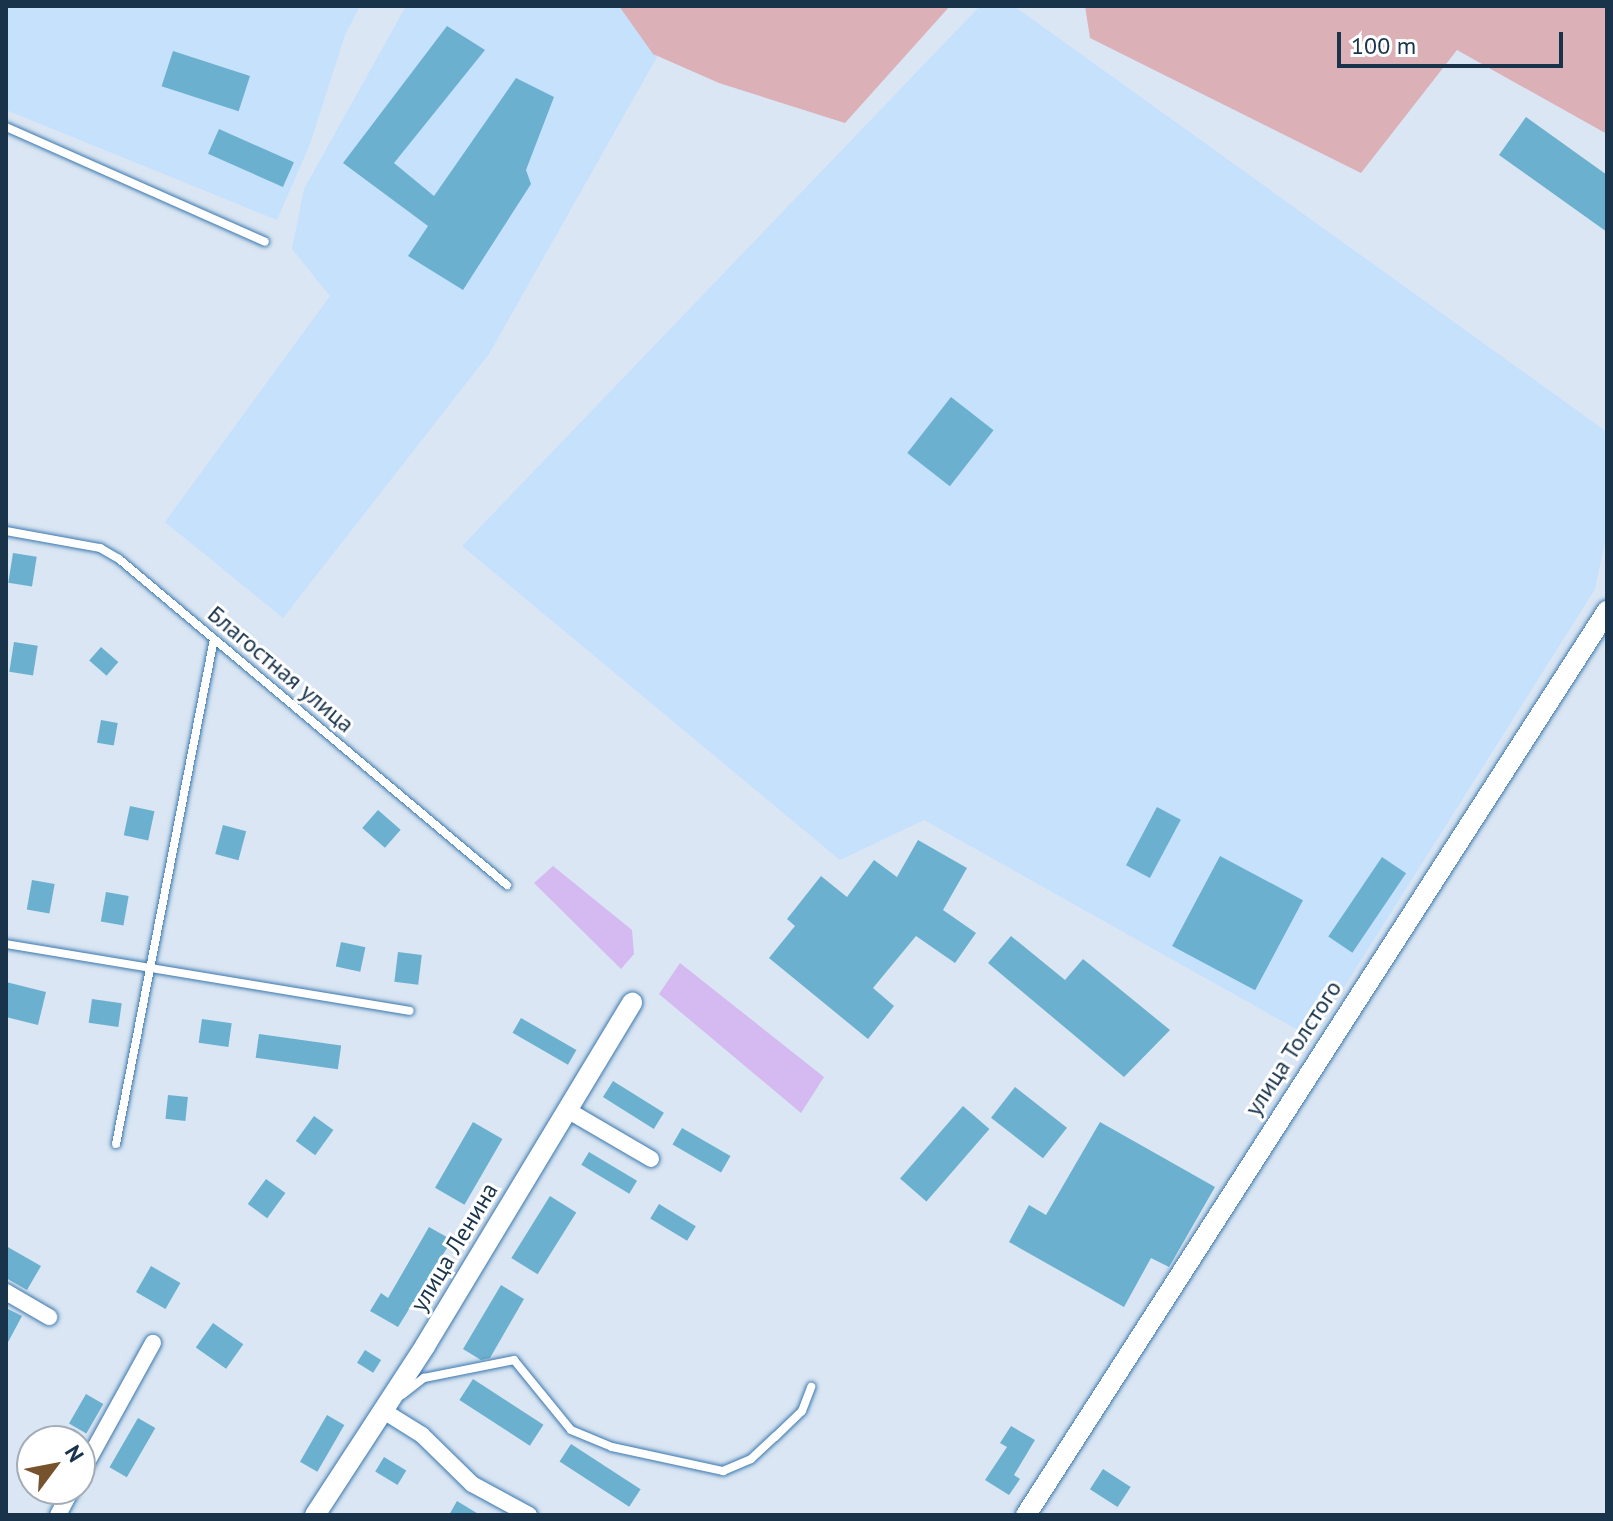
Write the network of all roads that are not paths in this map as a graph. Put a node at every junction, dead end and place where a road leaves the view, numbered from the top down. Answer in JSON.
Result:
{"nodes":[{"id":1,"x":6,"y":127,"type":"edge"},
{"id":2,"x":265,"y":242,"type":"dead end"},
{"id":3,"x":6,"y":531,"type":"edge"},
{"id":4,"x":1607,"y":611,"type":"edge"},
{"id":5,"x":214,"y":639,"type":"junction"},
{"id":6,"x":507,"y":885,"type":"dead end"},
{"id":7,"x":6,"y":944,"type":"edge"},
{"id":8,"x":147,"y":967,"type":"junction"},
{"id":9,"x":632,"y":1003,"type":"dead end"},
{"id":10,"x":409,"y":1011,"type":"dead end"},
{"id":11,"x":569,"y":1111,"type":"junction"},
{"id":12,"x":116,"y":1144,"type":"dead end"},
{"id":13,"x":651,"y":1159,"type":"dead end"},
{"id":14,"x":6,"y":1292,"type":"edge"},
{"id":15,"x":49,"y":1317,"type":"dead end"},
{"id":16,"x":153,"y":1343,"type":"dead end"},
{"id":17,"x":811,"y":1387,"type":"dead end"},
{"id":18,"x":382,"y":1410,"type":"junction"},
{"id":19,"x":96,"y":1446,"type":"edge"},
{"id":20,"x":315,"y":1515,"type":"edge"},
{"id":21,"x":529,"y":1515,"type":"edge"},
{"id":22,"x":1026,"y":1515,"type":"edge"}],
"edges":[{"from":1,"to":2,"type":"lane"},
{"from":3,"to":5,"type":"lane","name":"Благостная улица"},
{"from":4,"to":22,"type":"street","name":"улица Толстого"},
{"from":5,"to":6,"type":"lane","name":"Благостная улица"},
{"from":5,"to":8,"type":"lane"},
{"from":7,"to":8,"type":"lane"},
{"from":8,"to":10,"type":"lane"},
{"from":8,"to":12,"type":"lane"},
{"from":9,"to":11,"type":"street","name":"улица Ленина"},
{"from":11,"to":13,"type":"street"},
{"from":11,"to":18,"type":"street","name":"улица Ленина"},
{"from":14,"to":15,"type":"street"},
{"from":16,"to":19,"type":"street"},
{"from":17,"to":18,"type":"lane"},
{"from":18,"to":20,"type":"street","name":"улица Ленина"},
{"from":18,"to":21,"type":"street"}]}
